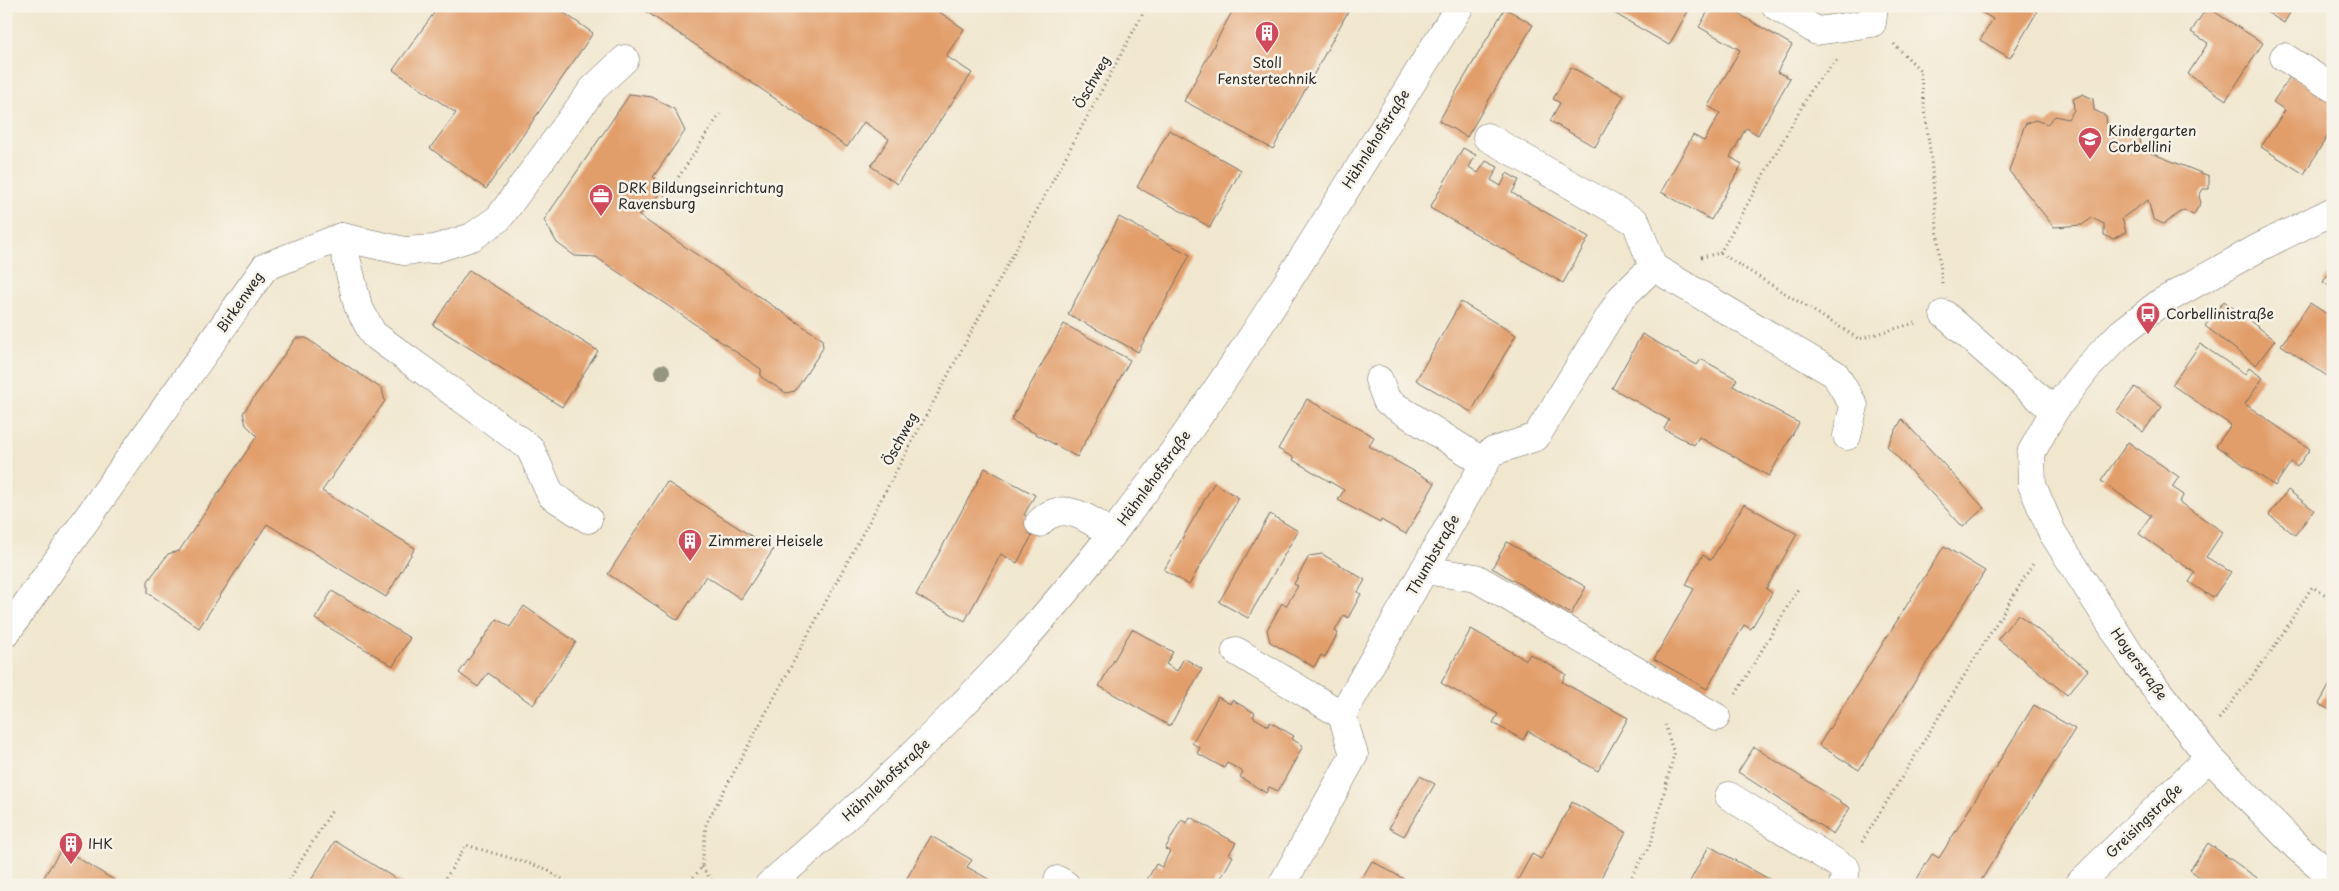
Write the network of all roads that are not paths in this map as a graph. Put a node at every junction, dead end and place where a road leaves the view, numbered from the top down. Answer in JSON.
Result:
{"nodes":[{"id":1,"x":1460,"y":6,"type":"edge"},
{"id":2,"x":1776,"y":6,"type":"edge"},
{"id":3,"x":1873,"y":15,"type":"edge"},
{"id":4,"x":2284,"y":57,"type":"dead end"},
{"id":5,"x":625,"y":59,"type":"dead end"},
{"id":6,"x":2333,"y":88,"type":"edge"},
{"id":7,"x":1487,"y":137,"type":"dead end"},
{"id":8,"x":2333,"y":211,"type":"edge"},
{"id":9,"x":341,"y":237,"type":"junction"},
{"id":10,"x":1653,"y":267,"type":"junction"},
{"id":11,"x":1944,"y":314,"type":"road end"},
{"id":12,"x":1379,"y":380,"type":"dead end"},
{"id":13,"x":2054,"y":411,"type":"junction"},
{"id":14,"x":1847,"y":436,"type":"dead end"},
{"id":15,"x":1485,"y":463,"type":"junction"},
{"id":16,"x":588,"y":519,"type":"dead end"},
{"id":17,"x":1039,"y":524,"type":"dead end"},
{"id":18,"x":1112,"y":535,"type":"junction"},
{"id":19,"x":1424,"y":570,"type":"junction"},
{"id":20,"x":6,"y":633,"type":"edge"},
{"id":21,"x":1236,"y":651,"type":"dead end"},
{"id":22,"x":1342,"y":715,"type":"junction"},
{"id":23,"x":1716,"y":717,"type":"road end"},
{"id":24,"x":2202,"y":748,"type":"junction"},
{"id":25,"x":1730,"y":796,"type":"dead end"},
{"id":26,"x":1844,"y":877,"type":"edge"},
{"id":27,"x":2333,"y":877,"type":"edge"},
{"id":28,"x":1290,"y":883,"type":"edge"},
{"id":29,"x":769,"y":885,"type":"edge"},
{"id":30,"x":2078,"y":885,"type":"edge"}],
"edges":[{"from":1,"to":18,"type":"street","name":"Hähnlehofstraße"},
{"from":2,"to":3,"type":"street"},
{"from":4,"to":6,"type":"street"},
{"from":5,"to":9,"type":"street"},
{"from":7,"to":10,"type":"street"},
{"from":8,"to":13,"type":"street"},
{"from":9,"to":16,"type":"street"},
{"from":9,"to":20,"type":"street","name":"Birkenweg"},
{"from":10,"to":14,"type":"street"},
{"from":10,"to":15,"type":"street","name":"Thumbstraße"},
{"from":11,"to":13,"type":"street"},
{"from":12,"to":15,"type":"street"},
{"from":13,"to":24,"type":"street","name":"Hoyerstraße"},
{"from":15,"to":19,"type":"street","name":"Thumbstraße"},
{"from":17,"to":18,"type":"street"},
{"from":18,"to":29,"type":"street","name":"Hähnlehofstraße"},
{"from":19,"to":22,"type":"street","name":"Thumbstraße"},
{"from":19,"to":23,"type":"street"},
{"from":21,"to":22,"type":"street"},
{"from":22,"to":28,"type":"street"},
{"from":24,"to":27,"type":"street","name":"Hoyerstraße"},
{"from":24,"to":30,"type":"street","name":"Greisingstraße"},
{"from":25,"to":26,"type":"street"}]}
